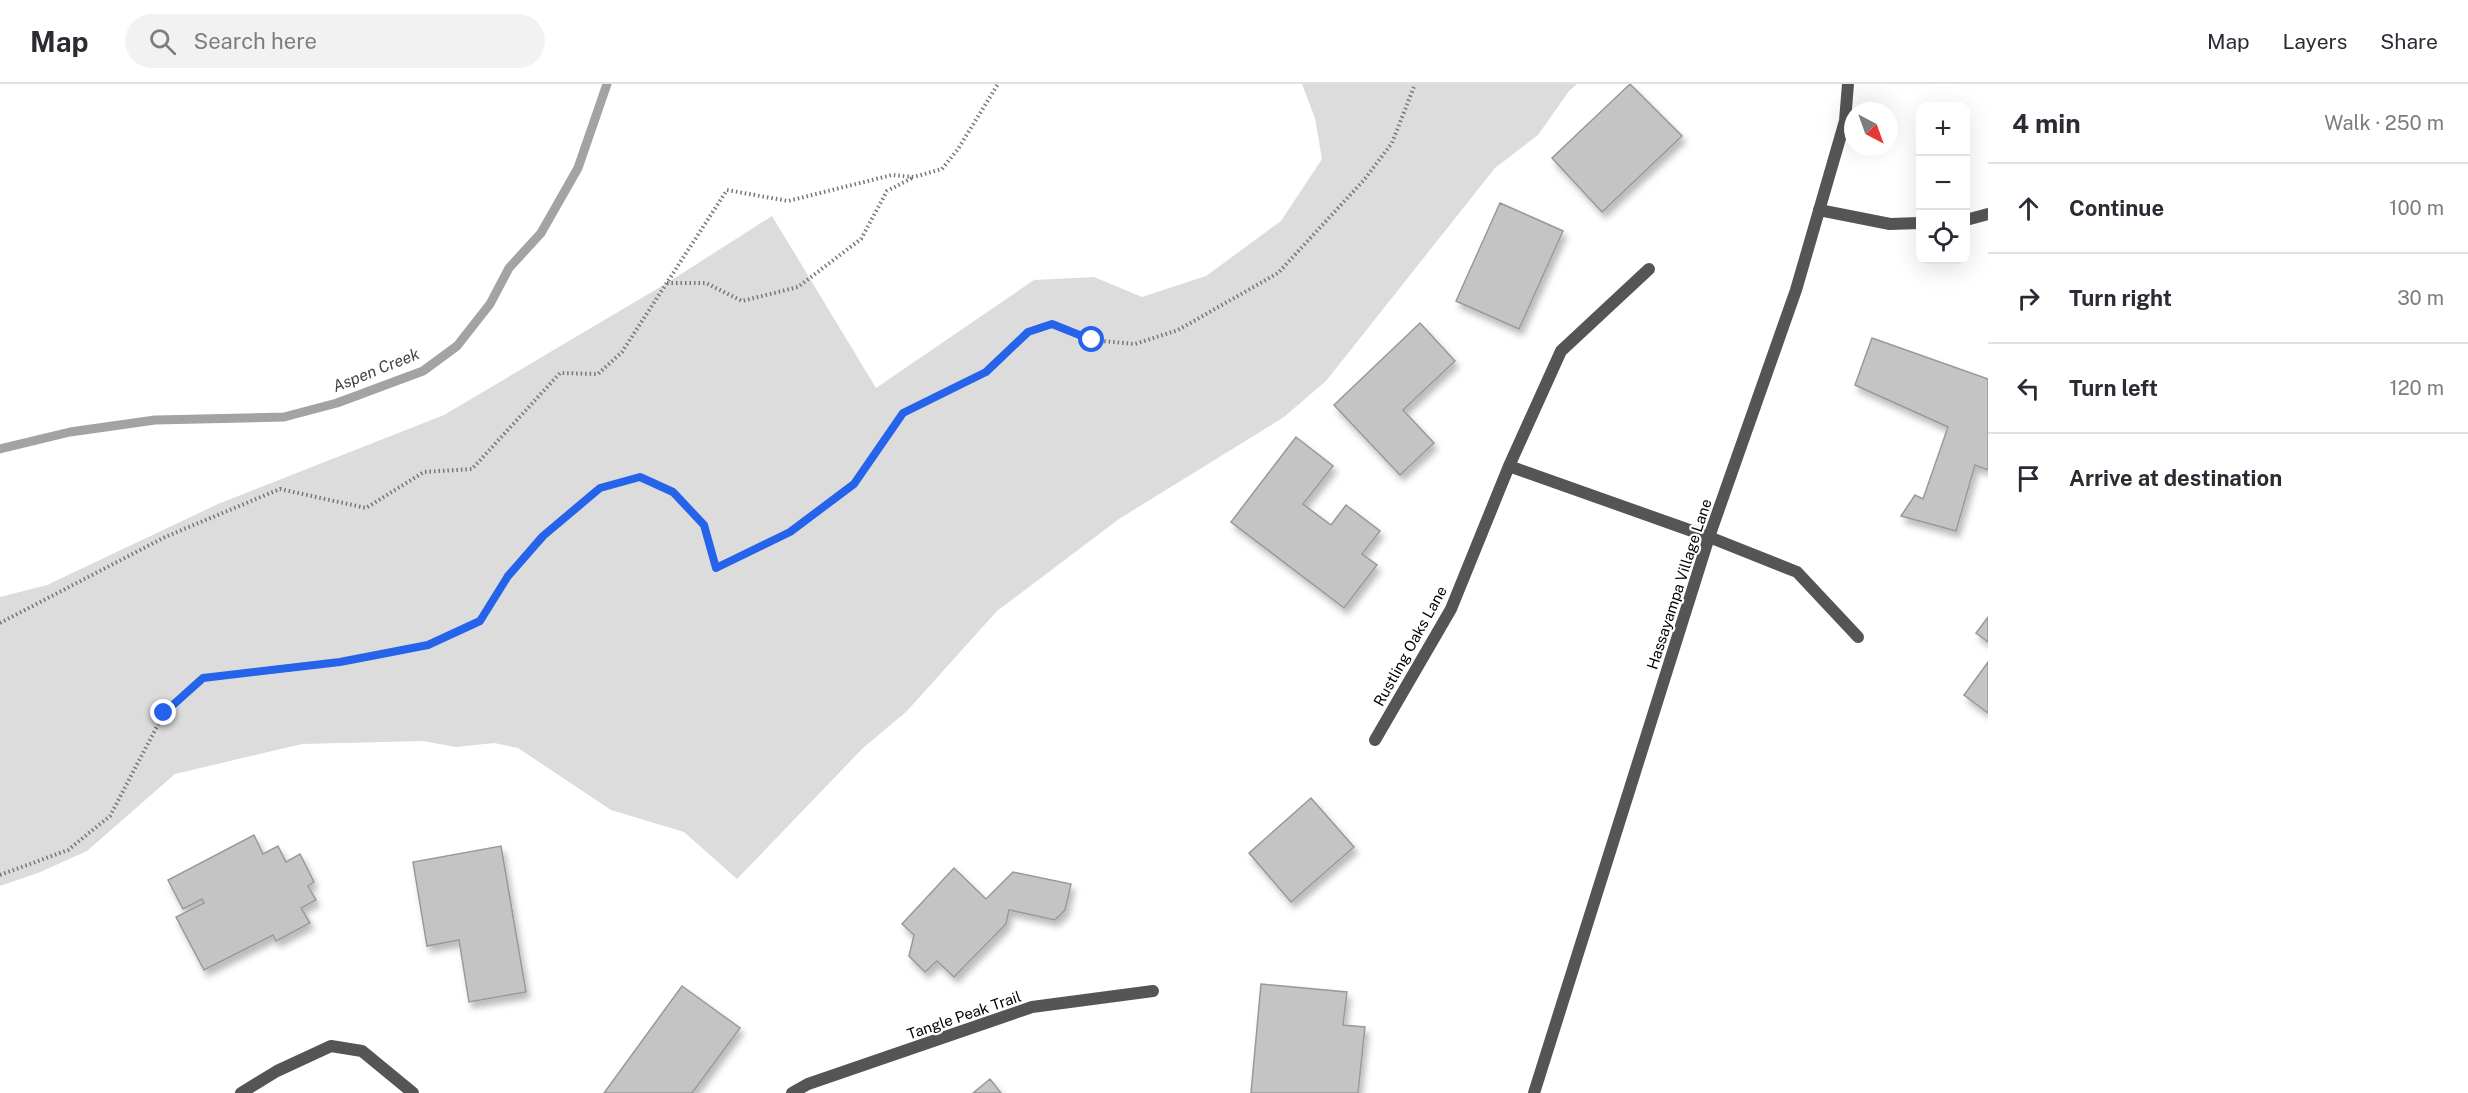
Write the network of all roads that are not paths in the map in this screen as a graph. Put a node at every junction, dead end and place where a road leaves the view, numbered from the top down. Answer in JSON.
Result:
{"nodes":[{"id":1,"x":1848,"y":84,"type":"edge"},
{"id":2,"x":1819,"y":210,"type":"junction"},
{"id":3,"x":1988,"y":214,"type":"edge"},
{"id":4,"x":1970,"y":219,"type":"edge"},
{"id":5,"x":1916,"y":223,"type":"edge"},
{"id":6,"x":1649,"y":269,"type":"dead end"},
{"id":7,"x":1509,"y":466,"type":"junction"},
{"id":8,"x":1709,"y":537,"type":"junction"},
{"id":9,"x":1858,"y":637,"type":"dead end"},
{"id":10,"x":1375,"y":740,"type":"dead end"},
{"id":11,"x":1153,"y":991,"type":"dead end"},
{"id":12,"x":241,"y":1093,"type":"edge"},
{"id":13,"x":413,"y":1093,"type":"edge"},
{"id":14,"x":792,"y":1093,"type":"edge"},
{"id":15,"x":1533,"y":1093,"type":"edge"}],
"edges":[{"from":1,"to":2,"type":"street","name":"Hassayampa Village Lane"},
{"from":2,"to":5,"type":"street"},
{"from":2,"to":8,"type":"street","name":"Hassayampa Village Lane"},
{"from":3,"to":4,"type":"street"},
{"from":6,"to":7,"type":"street","name":"Rustling Oaks Lane"},
{"from":7,"to":8,"type":"street"},
{"from":7,"to":10,"type":"street","name":"Rustling Oaks Lane"},
{"from":8,"to":9,"type":"street"},
{"from":8,"to":15,"type":"street","name":"Hassayampa Village Lane"},
{"from":11,"to":14,"type":"street","name":"Tangle Peak Trail"},
{"from":12,"to":13,"type":"street"}]}
